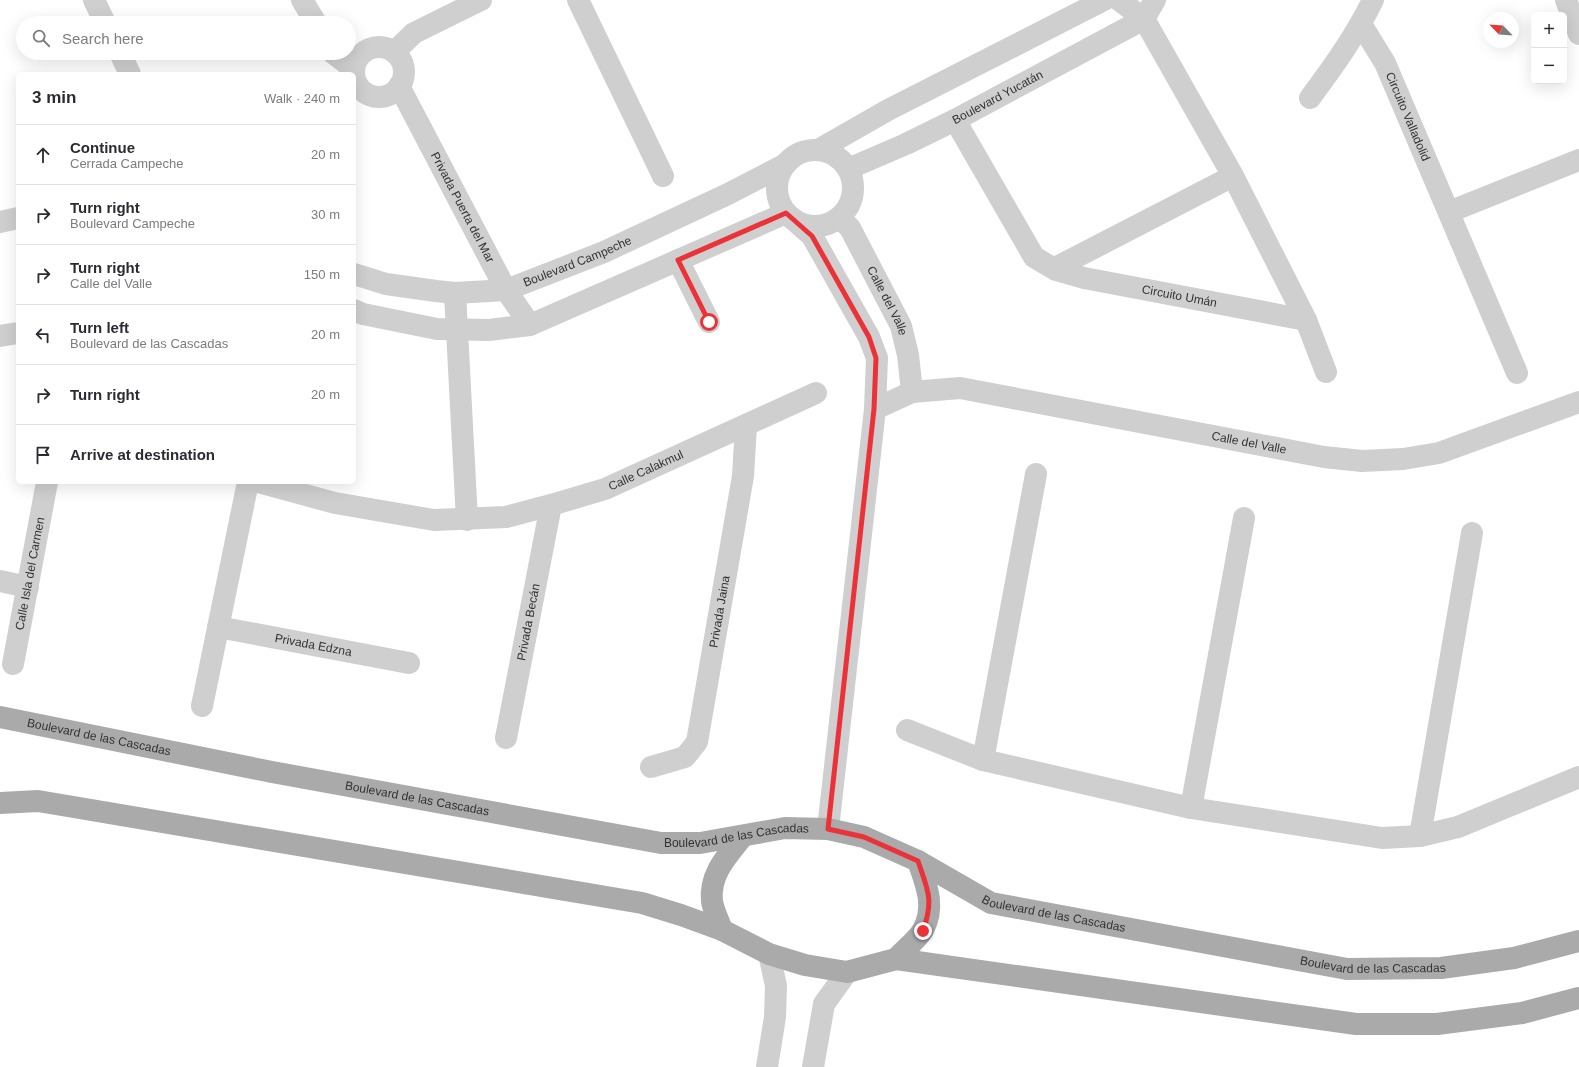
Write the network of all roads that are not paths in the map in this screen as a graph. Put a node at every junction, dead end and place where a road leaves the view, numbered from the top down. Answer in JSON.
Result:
{"nodes":[{"id":1,"x":94,"y":0,"type":"edge"},
{"id":2,"x":302,"y":0,"type":"edge"},
{"id":3,"x":481,"y":0,"type":"edge"},
{"id":4,"x":578,"y":0,"type":"edge"},
{"id":5,"x":1104,"y":0,"type":"edge"},
{"id":6,"x":1119,"y":0,"type":"edge"},
{"id":7,"x":1155,"y":0,"type":"edge"},
{"id":8,"x":1373,"y":0,"type":"edge"},
{"id":9,"x":1566,"y":0,"type":"edge"},
{"id":10,"x":102,"y":16,"type":"edge"},
{"id":11,"x":312,"y":16,"type":"edge"},
{"id":12,"x":1144,"y":19,"type":"junction"},
{"id":13,"x":1361,"y":24,"type":"junction"},
{"id":14,"x":1579,"y":34,"type":"edge"},
{"id":15,"x":394,"y":52,"type":"junction"},
{"id":16,"x":123,"y":60,"type":"edge"},
{"id":17,"x":342,"y":60,"type":"edge"},
{"id":18,"x":354,"y":69,"type":"junction"},
{"id":19,"x":129,"y":72,"type":"edge"},
{"id":20,"x":355,"y":72,"type":"edge"},
{"id":21,"x":356,"y":80,"type":"edge"},
{"id":22,"x":400,"y":86,"type":"junction"},
{"id":23,"x":1310,"y":98,"type":"dead end"},
{"id":24,"x":955,"y":120,"type":"junction"},
{"id":25,"x":818,"y":150,"type":"junction"},
{"id":26,"x":1579,"y":160,"type":"edge"},
{"id":27,"x":786,"y":164,"type":"junction"},
{"id":28,"x":848,"y":169,"type":"junction"},
{"id":29,"x":663,"y":176,"type":"dead end"},
{"id":30,"x":1232,"y":176,"type":"junction"},
{"id":31,"x":1449,"y":212,"type":"junction"},
{"id":32,"x":789,"y":216,"type":"junction"},
{"id":33,"x":16,"y":218,"type":"edge"},
{"id":34,"x":840,"y":218,"type":"junction"},
{"id":35,"x":0,"y":222,"type":"edge"},
{"id":36,"x":678,"y":260,"type":"junction"},
{"id":37,"x":1055,"y":268,"type":"junction"},
{"id":38,"x":356,"y":275,"type":"edge"},
{"id":39,"x":506,"y":290,"type":"junction"},
{"id":40,"x":455,"y":293,"type":"junction"},
{"id":41,"x":356,"y":311,"type":"edge"},
{"id":42,"x":1306,"y":320,"type":"junction"},
{"id":43,"x":709,"y":322,"type":"dead end"},
{"id":44,"x":530,"y":325,"type":"junction"},
{"id":45,"x":457,"y":330,"type":"junction"},
{"id":46,"x":16,"y":333,"type":"edge"},
{"id":47,"x":0,"y":336,"type":"edge"},
{"id":48,"x":1326,"y":372,"type":"dead end"},
{"id":49,"x":1517,"y":373,"type":"dead end"},
{"id":50,"x":912,"y":392,"type":"junction"},
{"id":51,"x":816,"y":393,"type":"dead end"},
{"id":52,"x":1579,"y":402,"type":"edge"},
{"id":53,"x":874,"y":409,"type":"junction"},
{"id":54,"x":746,"y":425,"type":"junction"},
{"id":55,"x":1036,"y":474,"type":"dead end"},
{"id":56,"x":46,"y":484,"type":"edge"},
{"id":57,"x":248,"y":484,"type":"edge"},
{"id":58,"x":265,"y":484,"type":"edge"},
{"id":59,"x":551,"y":506,"type":"junction"},
{"id":60,"x":1244,"y":518,"type":"dead end"},
{"id":61,"x":467,"y":520,"type":"junction"},
{"id":62,"x":1472,"y":533,"type":"dead end"},
{"id":63,"x":0,"y":581,"type":"edge"},
{"id":64,"x":28,"y":587,"type":"junction"},
{"id":65,"x":218,"y":627,"type":"junction"},
{"id":66,"x":409,"y":663,"type":"dead end"},
{"id":67,"x":13,"y":664,"type":"dead end"},
{"id":68,"x":202,"y":706,"type":"dead end"},
{"id":69,"x":0,"y":717,"type":"edge"},
{"id":70,"x":907,"y":730,"type":"dead end"},
{"id":71,"x":506,"y":738,"type":"dead end"},
{"id":72,"x":983,"y":760,"type":"junction"},
{"id":73,"x":651,"y":767,"type":"dead end"},
{"id":74,"x":1579,"y":777,"type":"edge"},
{"id":75,"x":0,"y":803,"type":"edge"},
{"id":76,"x":1191,"y":808,"type":"junction"},
{"id":77,"x":828,"y":829,"type":"junction"},
{"id":78,"x":744,"y":836,"type":"junction"},
{"id":79,"x":1420,"y":836,"type":"junction"},
{"id":80,"x":918,"y":861,"type":"junction"},
{"id":81,"x":722,"y":930,"type":"junction"},
{"id":82,"x":1579,"y":941,"type":"edge"},
{"id":83,"x":769,"y":954,"type":"junction"},
{"id":84,"x":896,"y":959,"type":"junction"},
{"id":85,"x":846,"y":972,"type":"junction"},
{"id":86,"x":1579,"y":998,"type":"edge"},
{"id":87,"x":767,"y":1067,"type":"edge"},
{"id":88,"x":813,"y":1067,"type":"edge"}],
"edges":[{"from":1,"to":10,"type":"street"},
{"from":2,"to":11,"type":"street"},
{"from":3,"to":15,"type":"street"},
{"from":4,"to":29,"type":"street"},
{"from":5,"to":25,"type":"street"},
{"from":6,"to":12,"type":"street"},
{"from":7,"to":12,"type":"street"},
{"from":8,"to":13,"type":"street"},
{"from":9,"to":14,"type":"street"},
{"from":12,"to":24,"type":"street","name":"Boulevard Yucatán"},
{"from":12,"to":30,"type":"street"},
{"from":13,"to":23,"type":"street"},
{"from":13,"to":31,"type":"street","name":"Circuito Valladolid"},
{"from":15,"to":18,"type":"street"},
{"from":15,"to":22,"type":"street"},
{"from":16,"to":19,"type":"street"},
{"from":17,"to":18,"type":"street"},
{"from":18,"to":20,"type":"street"},
{"from":21,"to":22,"type":"street"},
{"from":22,"to":39,"type":"street","name":"Privada Puerta del Mar"},
{"from":24,"to":28,"type":"street","name":"Boulevard Yucatán"},
{"from":24,"to":37,"type":"street","name":"Circuito Umán"},
{"from":25,"to":27,"type":"street"},
{"from":25,"to":28,"type":"street"},
{"from":26,"to":31,"type":"street"},
{"from":27,"to":32,"type":"street"},
{"from":27,"to":39,"type":"street","name":"Boulevard Campeche"},
{"from":28,"to":34,"type":"street"},
{"from":30,"to":37,"type":"street"},
{"from":30,"to":42,"type":"street"},
{"from":31,"to":49,"type":"street","name":"Circuito Valladolid"},
{"from":32,"to":34,"type":"street"},
{"from":32,"to":36,"type":"street"},
{"from":32,"to":53,"type":"street"},
{"from":33,"to":35,"type":"street"},
{"from":34,"to":50,"type":"street","name":"Calle del Valle"},
{"from":36,"to":43,"type":"street"},
{"from":36,"to":44,"type":"street"},
{"from":37,"to":42,"type":"street","name":"Circuito Umán"},
{"from":38,"to":40,"type":"street","name":"Boulevard Campeche"},
{"from":39,"to":40,"type":"street","name":"Boulevard Campeche"},
{"from":39,"to":44,"type":"street","name":"Privada Puerta del Mar"},
{"from":40,"to":45,"type":"street"},
{"from":41,"to":45,"type":"street"},
{"from":42,"to":48,"type":"street"},
{"from":44,"to":45,"type":"street"},
{"from":45,"to":61,"type":"street"},
{"from":46,"to":47,"type":"street"},
{"from":50,"to":52,"type":"street","name":"Calle del Valle"},
{"from":50,"to":53,"type":"street","name":"Calle del Valle"},
{"from":51,"to":54,"type":"street","name":"Calle Calakmul"},
{"from":53,"to":77,"type":"street"},
{"from":54,"to":59,"type":"street","name":"Calle Calakmul"},
{"from":54,"to":73,"type":"street","name":"Privada Jaina"},
{"from":55,"to":72,"type":"street"},
{"from":56,"to":64,"type":"street","name":"Calle Isla del Carmen"},
{"from":57,"to":65,"type":"street"},
{"from":58,"to":61,"type":"street","name":"Calle Calakmul"},
{"from":59,"to":61,"type":"street","name":"Calle Calakmul"},
{"from":59,"to":71,"type":"street","name":"Privada Becán"},
{"from":60,"to":76,"type":"street"},
{"from":62,"to":79,"type":"street"},
{"from":63,"to":64,"type":"street"},
{"from":64,"to":67,"type":"street","name":"Calle Isla del Carmen"},
{"from":65,"to":66,"type":"street","name":"Privada Edzna"},
{"from":65,"to":68,"type":"street"},
{"from":69,"to":78,"type":"main road","name":"Boulevard de las Cascadas"},
{"from":70,"to":72,"type":"street"},
{"from":72,"to":76,"type":"street"},
{"from":74,"to":79,"type":"street"},
{"from":75,"to":81,"type":"main road"},
{"from":76,"to":79,"type":"street"},
{"from":77,"to":78,"type":"main road","name":"Boulevard de las Cascadas"},
{"from":77,"to":80,"type":"main road","name":"Boulevard de las Cascadas"},
{"from":78,"to":81,"type":"main road"},
{"from":80,"to":82,"type":"main road","name":"Boulevard de las Cascadas"},
{"from":80,"to":84,"type":"main road"},
{"from":81,"to":83,"type":"main road"},
{"from":83,"to":85,"type":"main road"},
{"from":83,"to":87,"type":"street"},
{"from":84,"to":85,"type":"main road"},
{"from":84,"to":86,"type":"main road"},
{"from":85,"to":88,"type":"street"}]}
